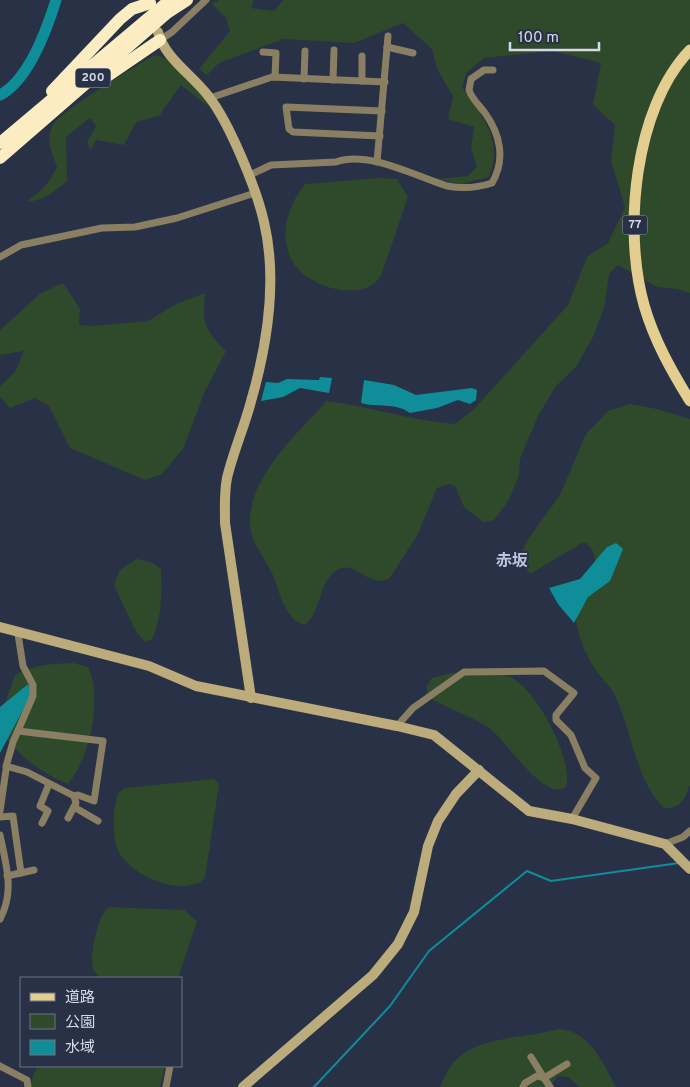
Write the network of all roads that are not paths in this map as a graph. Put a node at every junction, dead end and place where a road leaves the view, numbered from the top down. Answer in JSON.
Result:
{"nodes":[{"id":1,"x":170,"y":0,"type":"edge"},
{"id":2,"x":187,"y":0,"type":"edge"},
{"id":3,"x":206,"y":0,"type":"edge"},
{"id":4,"x":151,"y":4,"type":"edge"},
{"id":5,"x":159,"y":36,"type":"junction"},
{"id":6,"x":388,"y":36,"type":"dead end"},
{"id":7,"x":388,"y":47,"type":"junction"},
{"id":8,"x":334,"y":50,"type":"dead end"},
{"id":9,"x":690,"y":50,"type":"edge"},
{"id":10,"x":305,"y":51,"type":"dead end"},
{"id":11,"x":263,"y":52,"type":"dead end"},
{"id":12,"x":413,"y":53,"type":"dead end"},
{"id":13,"x":362,"y":56,"type":"dead end"},
{"id":14,"x":493,"y":70,"type":"dead end"},
{"id":15,"x":275,"y":77,"type":"junction"},
{"id":16,"x":304,"y":78,"type":"junction"},
{"id":17,"x":333,"y":80,"type":"junction"},
{"id":18,"x":362,"y":81,"type":"junction"},
{"id":19,"x":385,"y":82,"type":"junction"},
{"id":20,"x":210,"y":98,"type":"junction"},
{"id":21,"x":382,"y":111,"type":"junction"},
{"id":22,"x":35,"y":128,"type":"junction"},
{"id":23,"x":380,"y":136,"type":"junction"},
{"id":24,"x":3,"y":141,"type":"edge"},
{"id":25,"x":0,"y":158,"type":"edge"},
{"id":26,"x":377,"y":162,"type":"junction"},
{"id":27,"x":248,"y":176,"type":"junction"},
{"id":28,"x":255,"y":193,"type":"junction"},
{"id":29,"x":0,"y":258,"type":"edge"},
{"id":30,"x":690,"y":401,"type":"edge"},
{"id":31,"x":0,"y":627,"type":"edge"},
{"id":32,"x":18,"y":634,"type":"junction"},
{"id":33,"x":251,"y":698,"type":"junction"},
{"id":34,"x":397,"y":726,"type":"junction"},
{"id":35,"x":18,"y":731,"type":"junction"},
{"id":36,"x":6,"y":766,"type":"junction"},
{"id":37,"x":479,"y":770,"type":"junction"},
{"id":38,"x":49,"y":784,"type":"junction"},
{"id":39,"x":74,"y":796,"type":"junction"},
{"id":40,"x":74,"y":807,"type":"junction"},
{"id":41,"x":0,"y":811,"type":"edge"},
{"id":42,"x":0,"y":817,"type":"edge"},
{"id":43,"x":68,"y":818,"type":"dead end"},
{"id":44,"x":572,"y":819,"type":"junction"},
{"id":45,"x":98,"y":821,"type":"dead end"},
{"id":46,"x":42,"y":823,"type":"dead end"},
{"id":47,"x":690,"y":831,"type":"edge"},
{"id":48,"x":0,"y":835,"type":"edge"},
{"id":49,"x":665,"y":844,"type":"junction"},
{"id":50,"x":690,"y":869,"type":"edge"},
{"id":51,"x":34,"y":870,"type":"dead end"},
{"id":52,"x":21,"y":873,"type":"junction"},
{"id":53,"x":8,"y":876,"type":"junction"},
{"id":54,"x":0,"y":920,"type":"edge"},
{"id":55,"x":531,"y":1057,"type":"dead end"},
{"id":56,"x":567,"y":1064,"type":"dead end"},
{"id":57,"x":0,"y":1066,"type":"edge"},
{"id":58,"x":170,"y":1067,"type":"edge"},
{"id":59,"x":544,"y":1078,"type":"junction"},
{"id":60,"x":28,"y":1087,"type":"edge"},
{"id":61,"x":166,"y":1087,"type":"edge"},
{"id":62,"x":243,"y":1087,"type":"edge"},
{"id":63,"x":522,"y":1087,"type":"edge"},
{"id":64,"x":550,"y":1087,"type":"edge"}],
"edges":[{"from":1,"to":24,"type":"highway","number":"200"},
{"from":2,"to":22,"type":"highway","number":"200"},
{"from":3,"to":5,"type":"street"},
{"from":4,"to":24,"type":"highway"},
{"from":5,"to":20,"type":"street"},
{"from":5,"to":22,"type":"highway"},
{"from":6,"to":7,"type":"street"},
{"from":7,"to":12,"type":"street"},
{"from":7,"to":19,"type":"street"},
{"from":8,"to":17,"type":"street"},
{"from":9,"to":30,"type":"main road","number":"77"},
{"from":10,"to":16,"type":"street"},
{"from":11,"to":15,"type":"street"},
{"from":13,"to":18,"type":"street"},
{"from":14,"to":26,"type":"street"},
{"from":15,"to":16,"type":"street"},
{"from":15,"to":20,"type":"street"},
{"from":16,"to":17,"type":"street"},
{"from":17,"to":18,"type":"street"},
{"from":18,"to":19,"type":"street"},
{"from":19,"to":21,"type":"street"},
{"from":20,"to":27,"type":"street"},
{"from":21,"to":23,"type":"street"},
{"from":21,"to":23,"type":"street"},
{"from":22,"to":25,"type":"highway","number":"200"},
{"from":23,"to":26,"type":"street"},
{"from":26,"to":27,"type":"street"},
{"from":27,"to":28,"type":"street"},
{"from":28,"to":29,"type":"street"},
{"from":28,"to":33,"type":"street"},
{"from":31,"to":32,"type":"street"},
{"from":32,"to":33,"type":"street"},
{"from":32,"to":35,"type":"street"},
{"from":33,"to":34,"type":"street"},
{"from":34,"to":37,"type":"street"},
{"from":34,"to":44,"type":"street"},
{"from":35,"to":36,"type":"street"},
{"from":35,"to":39,"type":"street"},
{"from":36,"to":38,"type":"street"},
{"from":36,"to":41,"type":"street"},
{"from":37,"to":44,"type":"street"},
{"from":37,"to":62,"type":"street"},
{"from":38,"to":39,"type":"street"},
{"from":38,"to":46,"type":"street"},
{"from":39,"to":40,"type":"street"},
{"from":40,"to":43,"type":"street"},
{"from":40,"to":45,"type":"street"},
{"from":42,"to":52,"type":"street"},
{"from":44,"to":49,"type":"street"},
{"from":47,"to":49,"type":"street"},
{"from":48,"to":53,"type":"street"},
{"from":49,"to":50,"type":"street"},
{"from":51,"to":52,"type":"street"},
{"from":52,"to":53,"type":"street"},
{"from":53,"to":54,"type":"street"},
{"from":55,"to":59,"type":"street"},
{"from":56,"to":59,"type":"street"},
{"from":57,"to":60,"type":"street"},
{"from":58,"to":61,"type":"street"},
{"from":59,"to":63,"type":"street"},
{"from":59,"to":64,"type":"street"}]}
